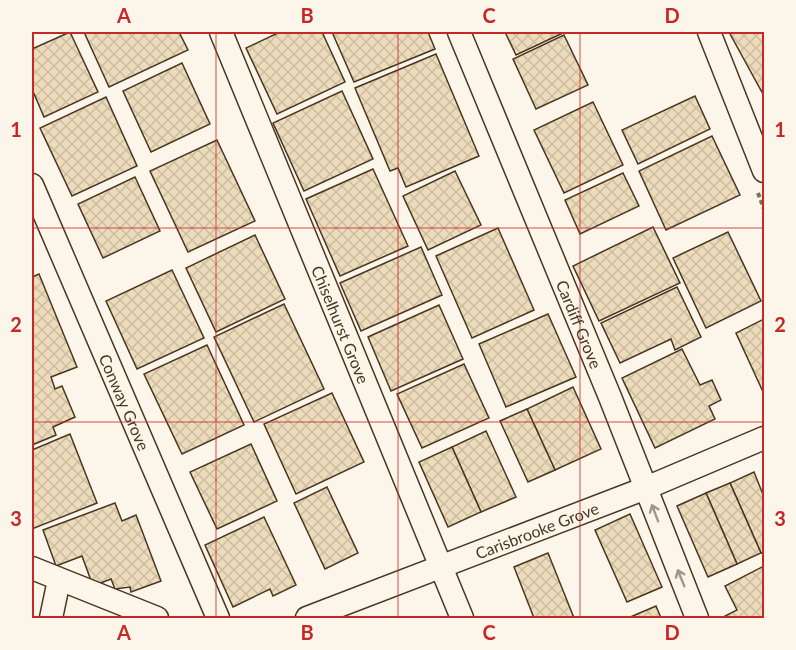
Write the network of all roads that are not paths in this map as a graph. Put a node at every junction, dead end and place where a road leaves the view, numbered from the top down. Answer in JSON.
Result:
{"nodes":[{"id":1,"x":221,"y":32,"type":"edge"},
{"id":2,"x":459,"y":32,"type":"edge"},
{"id":3,"x":709,"y":32,"type":"edge"},
{"id":4,"x":765,"y":171,"type":"edge"},
{"id":5,"x":32,"y":185,"type":"edge"},
{"id":6,"x":765,"y":438,"type":"edge"},
{"id":7,"x":646,"y":488,"type":"junction"},
{"id":8,"x":441,"y":566,"type":"junction"},
{"id":9,"x":32,"y":568,"type":"edge"},
{"id":10,"x":59,"y":580,"type":"junction"},
{"id":11,"x":51,"y":618,"type":"edge"},
{"id":12,"x":157,"y":618,"type":"edge"},
{"id":13,"x":218,"y":618,"type":"edge"},
{"id":14,"x":307,"y":618,"type":"edge"},
{"id":15,"x":462,"y":618,"type":"edge"},
{"id":16,"x":697,"y":618,"type":"edge"}],
"edges":[{"from":1,"to":8,"type":"street","name":"Chiselhurst Grove"},
{"from":2,"to":7,"type":"street","name":"Cardiff Grove"},
{"from":3,"to":4,"type":"street"},
{"from":5,"to":13,"type":"street","name":"Conway Grove"},
{"from":6,"to":7,"type":"street","name":"Carisbrooke Grove"},
{"from":7,"to":8,"type":"street","name":"Carisbrooke Grove"},
{"from":16,"to":7,"type":"street","name":"Cardiff Grove","one_way":true},
{"from":8,"to":14,"type":"street","name":"Carisbrooke Grove"},
{"from":8,"to":15,"type":"street","name":"Chiselhurst Grove"},
{"from":9,"to":10,"type":"street"},
{"from":10,"to":11,"type":"street"},
{"from":10,"to":12,"type":"street"}]}
